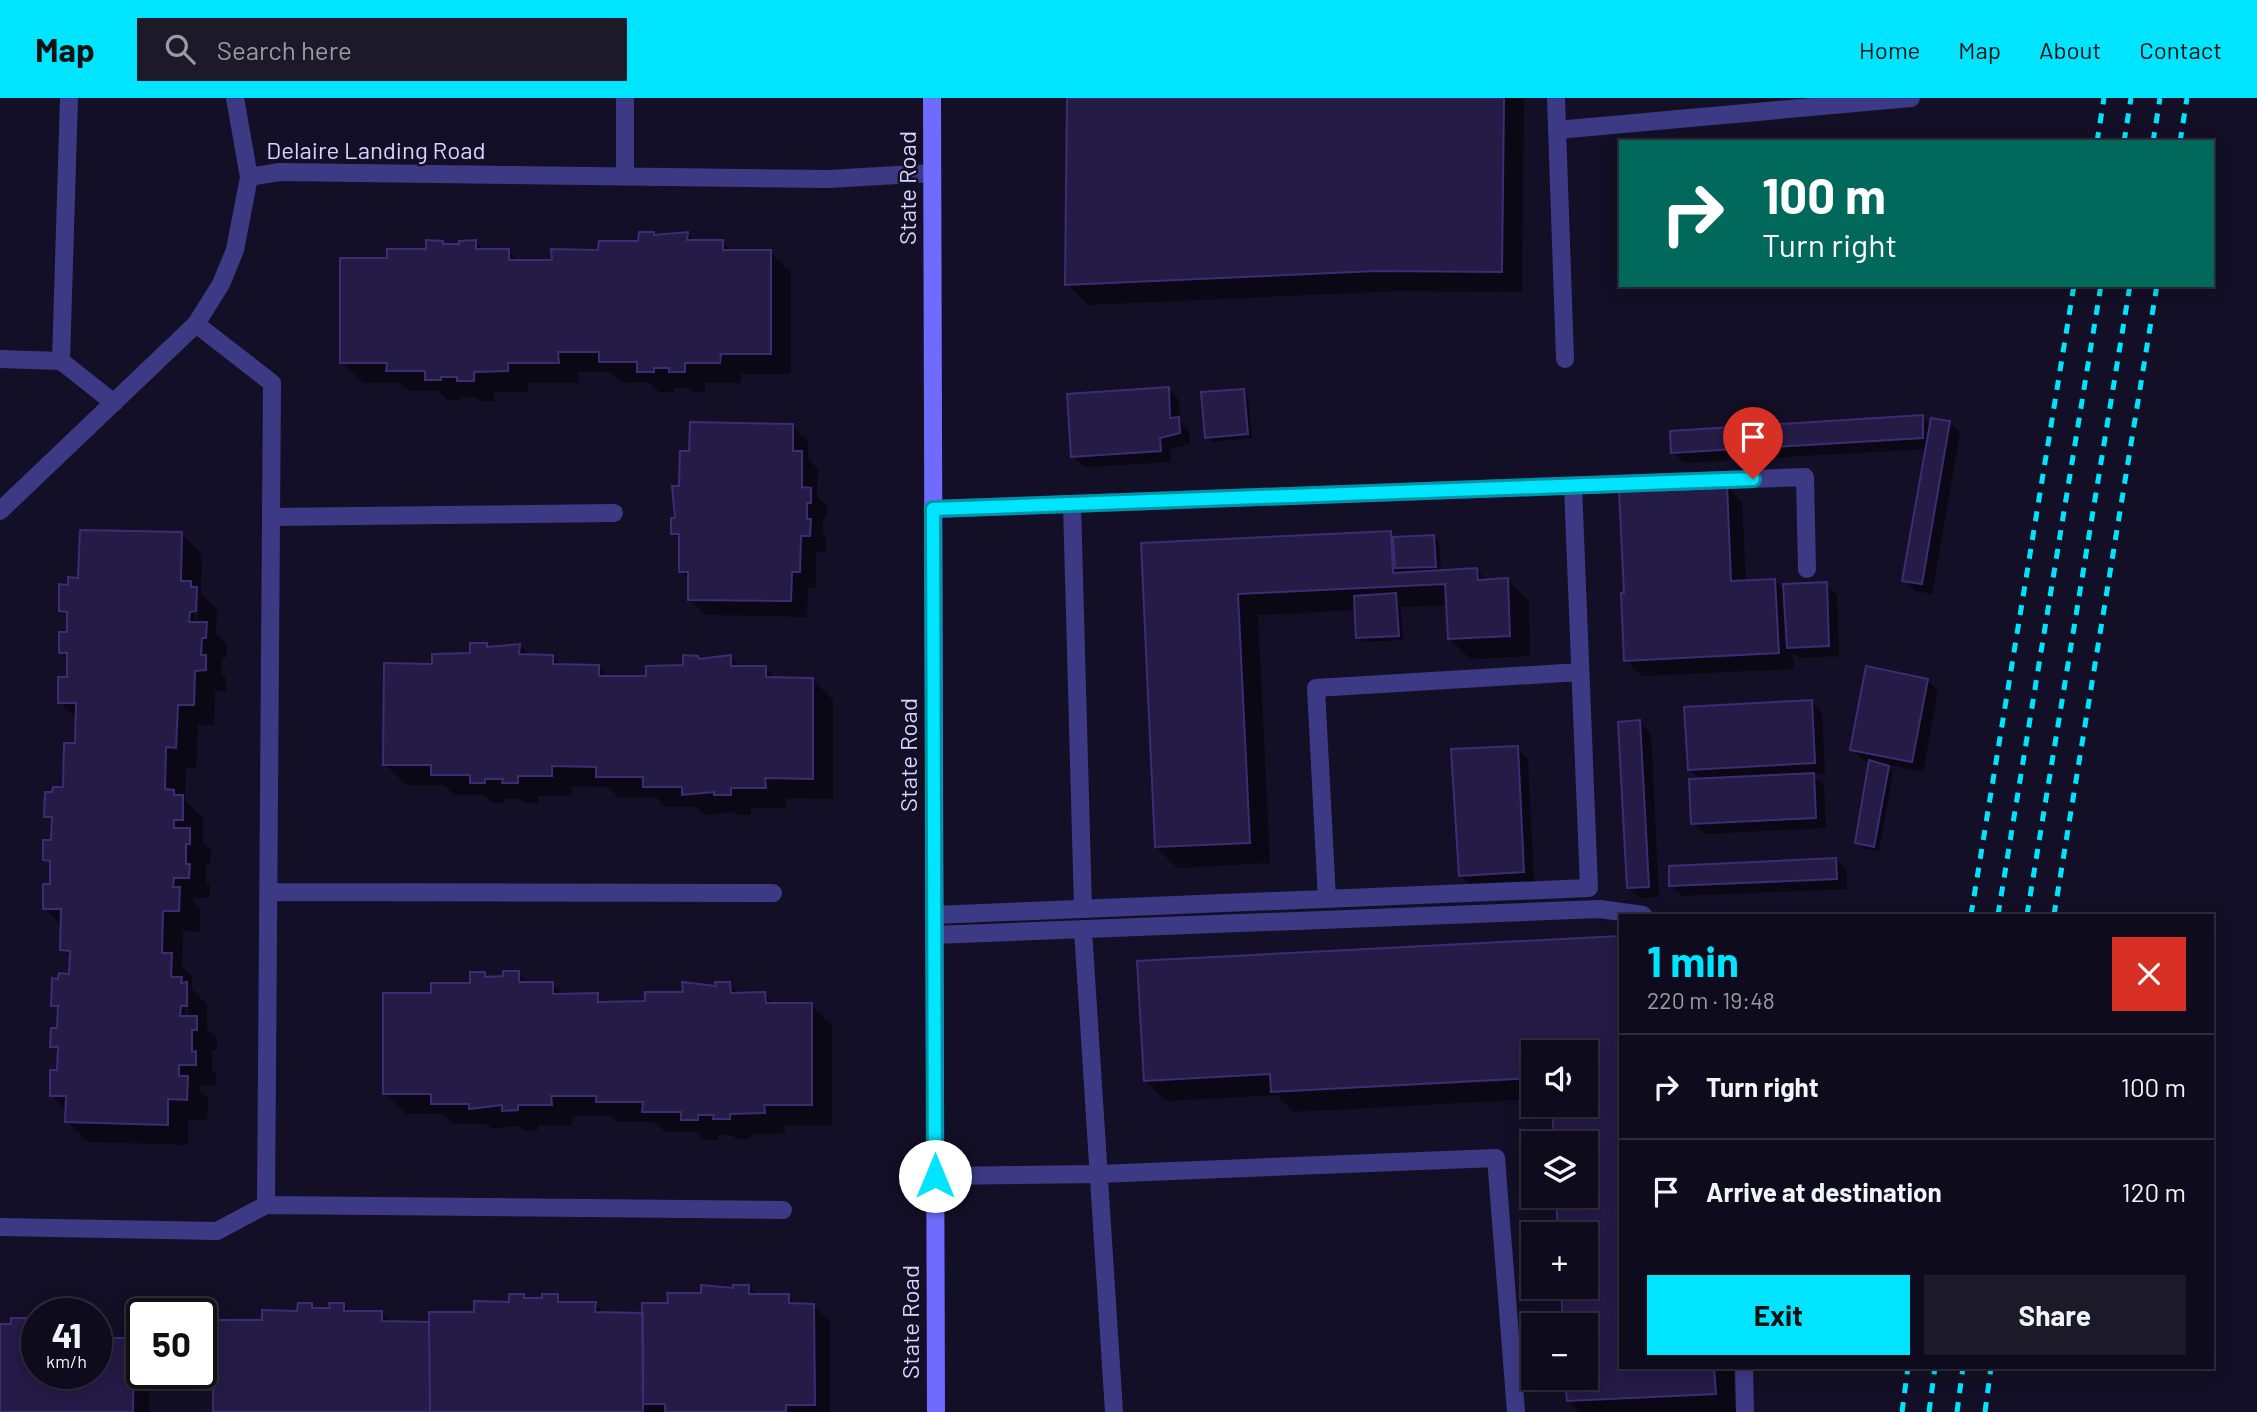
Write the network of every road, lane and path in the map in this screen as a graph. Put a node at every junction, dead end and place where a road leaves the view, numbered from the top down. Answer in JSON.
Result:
{"nodes":[{"id":1,"x":69,"y":98,"type":"edge"},
{"id":2,"x":235,"y":98,"type":"edge"},
{"id":3,"x":625,"y":98,"type":"edge"},
{"id":4,"x":932,"y":98,"type":"edge"},
{"id":5,"x":1556,"y":98,"type":"edge"},
{"id":6,"x":1911,"y":98,"type":"edge"},
{"id":7,"x":1557,"y":130,"type":"junction"},
{"id":8,"x":932,"y":173,"type":"junction"},
{"id":9,"x":625,"y":176,"type":"junction"},
{"id":10,"x":249,"y":177,"type":"junction"},
{"id":11,"x":196,"y":324,"type":"junction"},
{"id":12,"x":0,"y":359,"type":"edge"},
{"id":13,"x":1565,"y":359,"type":"dead end"},
{"id":14,"x":61,"y":361,"type":"junction"},
{"id":15,"x":114,"y":403,"type":"junction"},
{"id":16,"x":1573,"y":486,"type":"junction"},
{"id":17,"x":1072,"y":505,"type":"junction"},
{"id":18,"x":933,"y":509,"type":"junction"},
{"id":19,"x":0,"y":511,"type":"edge"},
{"id":20,"x":614,"y":513,"type":"dead end"},
{"id":21,"x":271,"y":517,"type":"junction"},
{"id":22,"x":1807,"y":569,"type":"dead end"},
{"id":23,"x":1580,"y":672,"type":"junction"},
{"id":24,"x":268,"y":892,"type":"junction"},
{"id":25,"x":773,"y":893,"type":"dead end"},
{"id":26,"x":1327,"y":899,"type":"junction"},
{"id":27,"x":1083,"y":908,"type":"junction"},
{"id":28,"x":1636,"y":914,"type":"edge"},
{"id":29,"x":934,"y":915,"type":"junction"},
{"id":30,"x":1083,"y":930,"type":"junction"},
{"id":31,"x":934,"y":935,"type":"junction"},
{"id":32,"x":1099,"y":1174,"type":"junction"},
{"id":33,"x":935,"y":1176,"type":"junction"},
{"id":34,"x":267,"y":1205,"type":"junction"},
{"id":35,"x":783,"y":1210,"type":"dead end"},
{"id":36,"x":0,"y":1227,"type":"edge"},
{"id":37,"x":1744,"y":1369,"type":"edge"},
{"id":38,"x":936,"y":1412,"type":"edge"},
{"id":39,"x":1114,"y":1412,"type":"edge"},
{"id":40,"x":1516,"y":1412,"type":"edge"},
{"id":41,"x":1745,"y":1412,"type":"edge"}],
"edges":[{"from":1,"to":14,"type":"street"},
{"from":2,"to":10,"type":"street"},
{"from":3,"to":9,"type":"street"},
{"from":4,"to":8,"type":"main road","name":"State Road"},
{"from":5,"to":7,"type":"street"},
{"from":6,"to":7,"type":"street"},
{"from":7,"to":13,"type":"street"},
{"from":8,"to":9,"type":"street","name":"Delaire Landing Road"},
{"from":8,"to":18,"type":"main road","name":"State Road"},
{"from":9,"to":10,"type":"street","name":"Delaire Landing Road"},
{"from":10,"to":11,"type":"street","name":"Delaire Landing Road"},
{"from":11,"to":15,"type":"street","name":"Delaire Landing Road"},
{"from":11,"to":21,"type":"street"},
{"from":12,"to":14,"type":"street"},
{"from":14,"to":15,"type":"street"},
{"from":15,"to":19,"type":"street","name":"Delaire Landing Road"},
{"from":16,"to":17,"type":"street"},
{"from":16,"to":22,"type":"street"},
{"from":16,"to":23,"type":"street"},
{"from":17,"to":18,"type":"street"},
{"from":17,"to":27,"type":"street"},
{"from":18,"to":29,"type":"main road","name":"State Road"},
{"from":20,"to":21,"type":"street"},
{"from":21,"to":24,"type":"street"},
{"from":23,"to":26,"type":"street"},
{"from":23,"to":26,"type":"street"},
{"from":24,"to":25,"type":"street"},
{"from":24,"to":34,"type":"street"},
{"from":26,"to":27,"type":"street"},
{"from":27,"to":29,"type":"street"},
{"from":28,"to":30,"type":"street"},
{"from":29,"to":31,"type":"main road","name":"State Road"},
{"from":30,"to":31,"type":"street"},
{"from":30,"to":32,"type":"street"},
{"from":31,"to":33,"type":"main road","name":"State Road"},
{"from":32,"to":33,"type":"street"},
{"from":32,"to":39,"type":"street"},
{"from":32,"to":40,"type":"street"},
{"from":33,"to":38,"type":"main road","name":"State Road"},
{"from":34,"to":35,"type":"street"},
{"from":34,"to":36,"type":"street"},
{"from":37,"to":41,"type":"street"}]}
